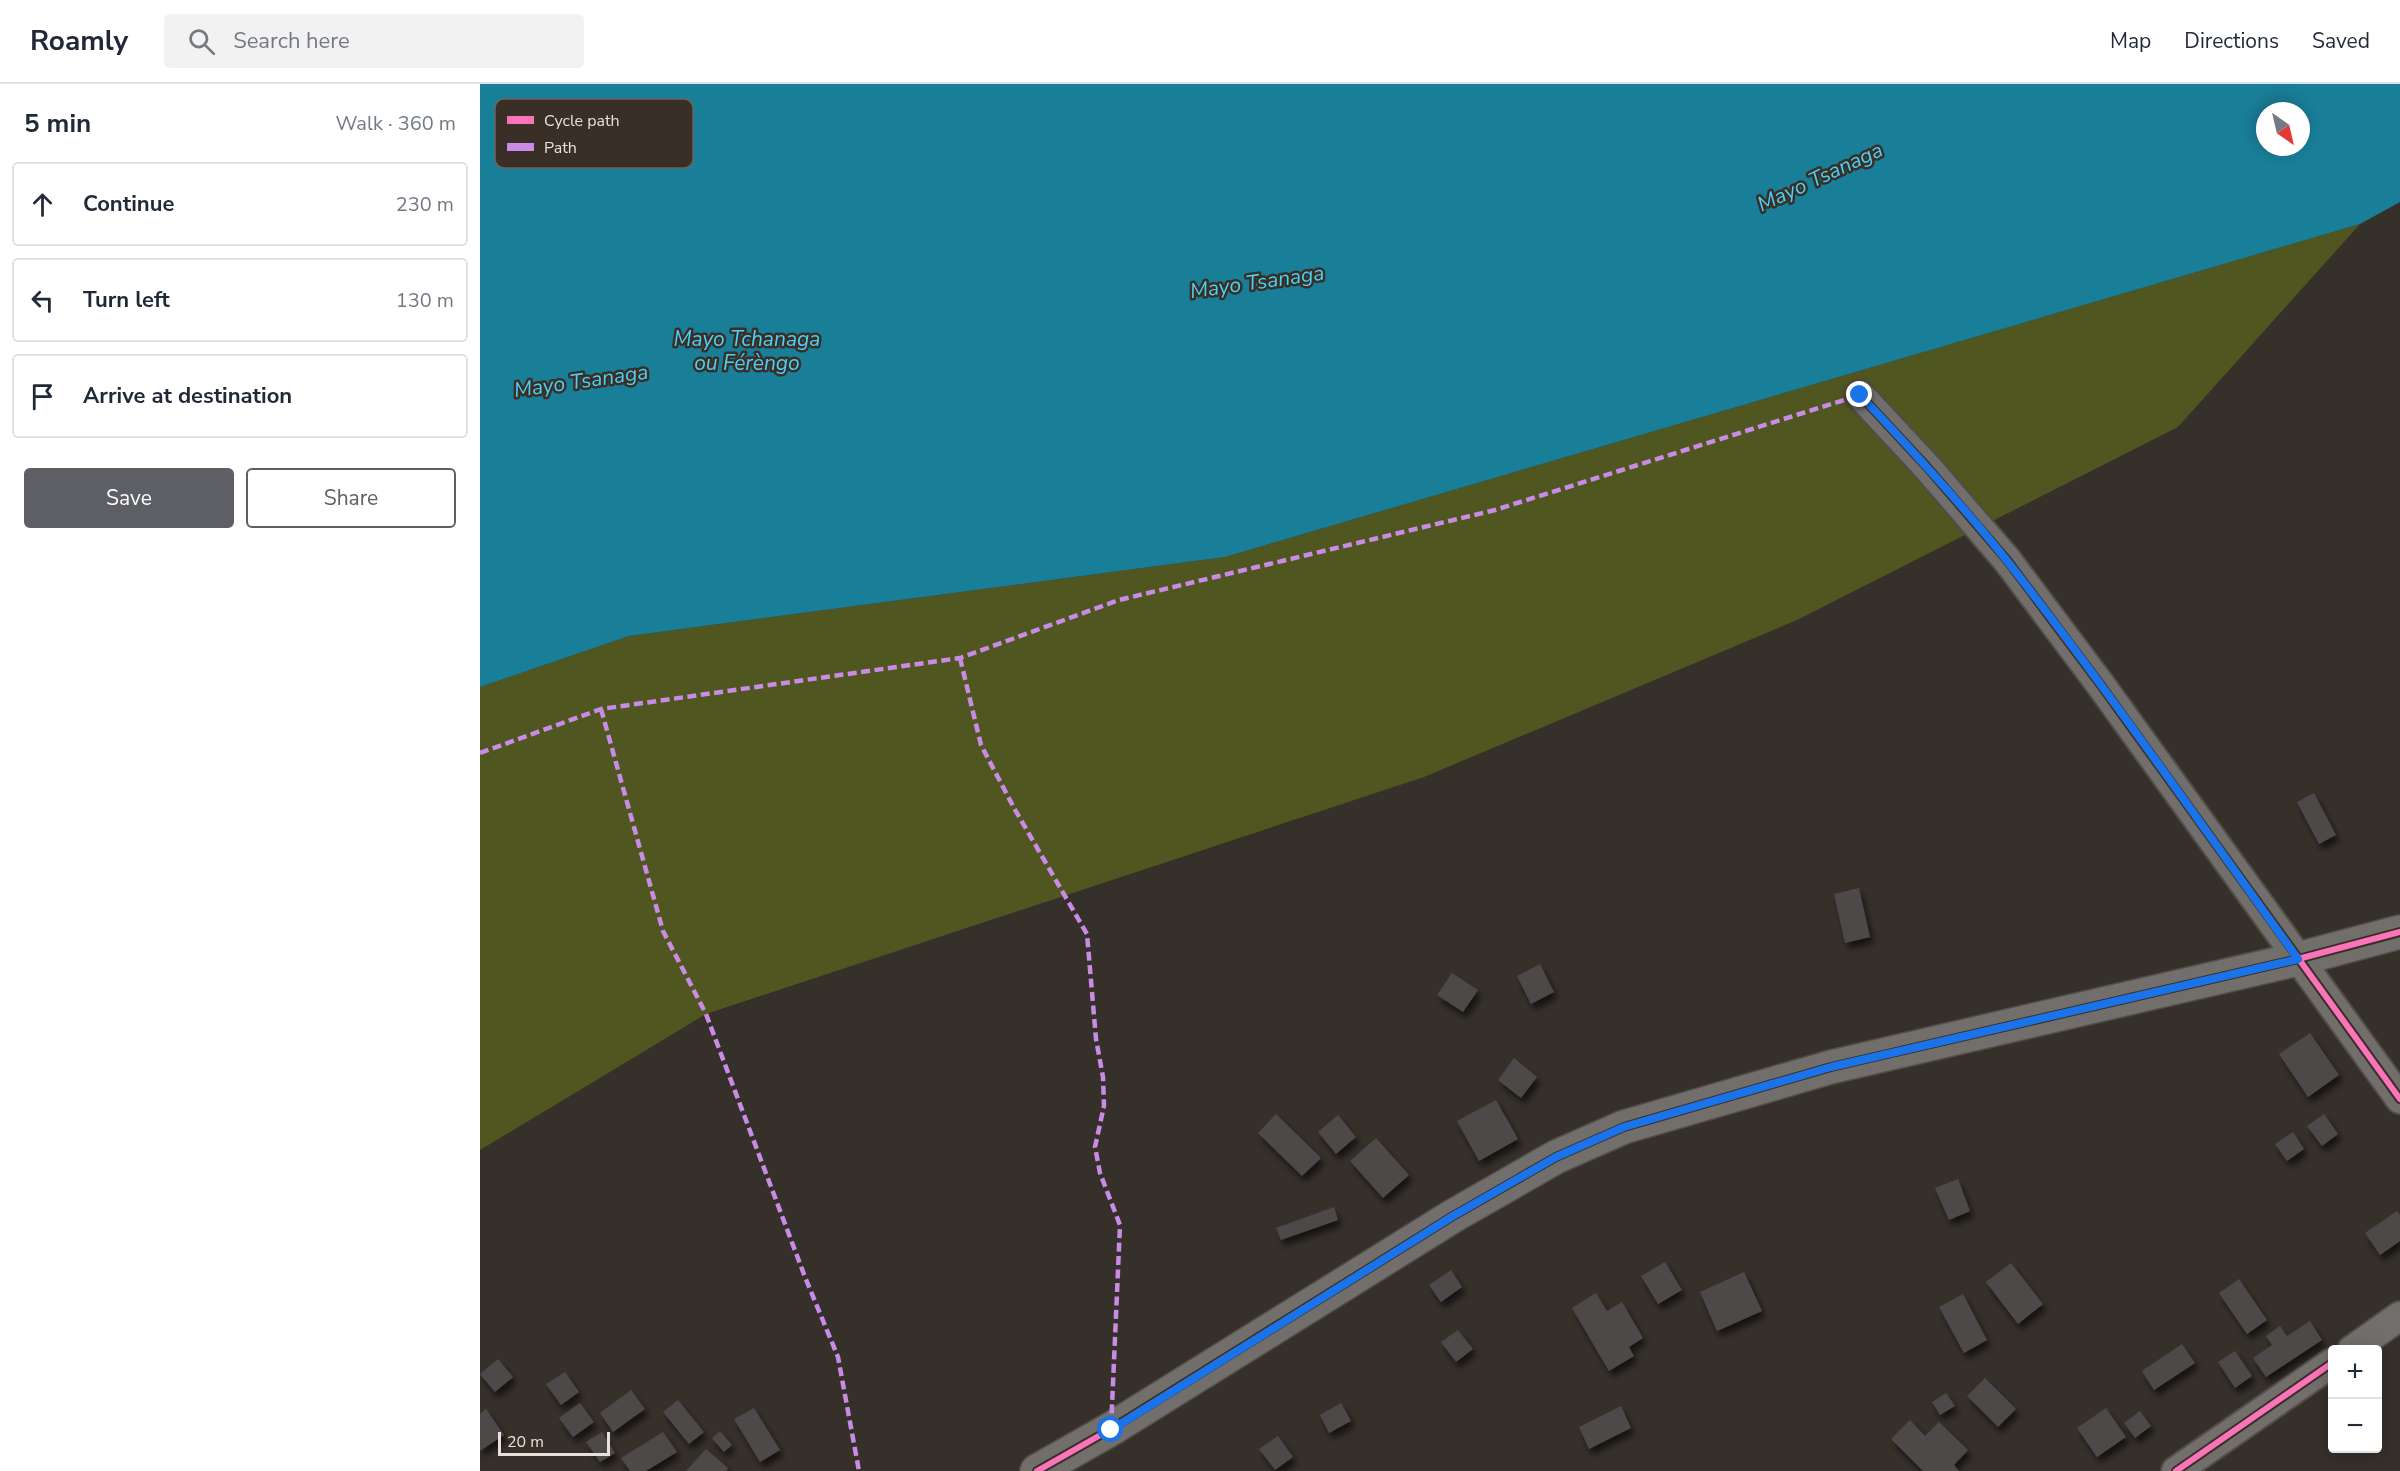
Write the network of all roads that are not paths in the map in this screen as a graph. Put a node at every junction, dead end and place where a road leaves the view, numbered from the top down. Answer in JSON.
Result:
{"nodes":[{"id":1,"x":1860,"y":395,"type":"dead end"},
{"id":2,"x":2400,"y":932,"type":"edge"},
{"id":3,"x":2298,"y":959,"type":"junction"},
{"id":4,"x":2400,"y":1099,"type":"edge"},
{"id":5,"x":2400,"y":1317,"type":"edge"},
{"id":6,"x":2359,"y":1345,"type":"edge"},
{"id":7,"x":2328,"y":1366,"type":"edge"},
{"id":8,"x":1037,"y":1471,"type":"edge"},
{"id":9,"x":2176,"y":1471,"type":"edge"}],
"edges":[{"from":1,"to":3,"type":"street"},
{"from":2,"to":3,"type":"street"},
{"from":3,"to":4,"type":"street"},
{"from":3,"to":8,"type":"street"},
{"from":5,"to":6,"type":"street"},
{"from":7,"to":9,"type":"street"}]}
